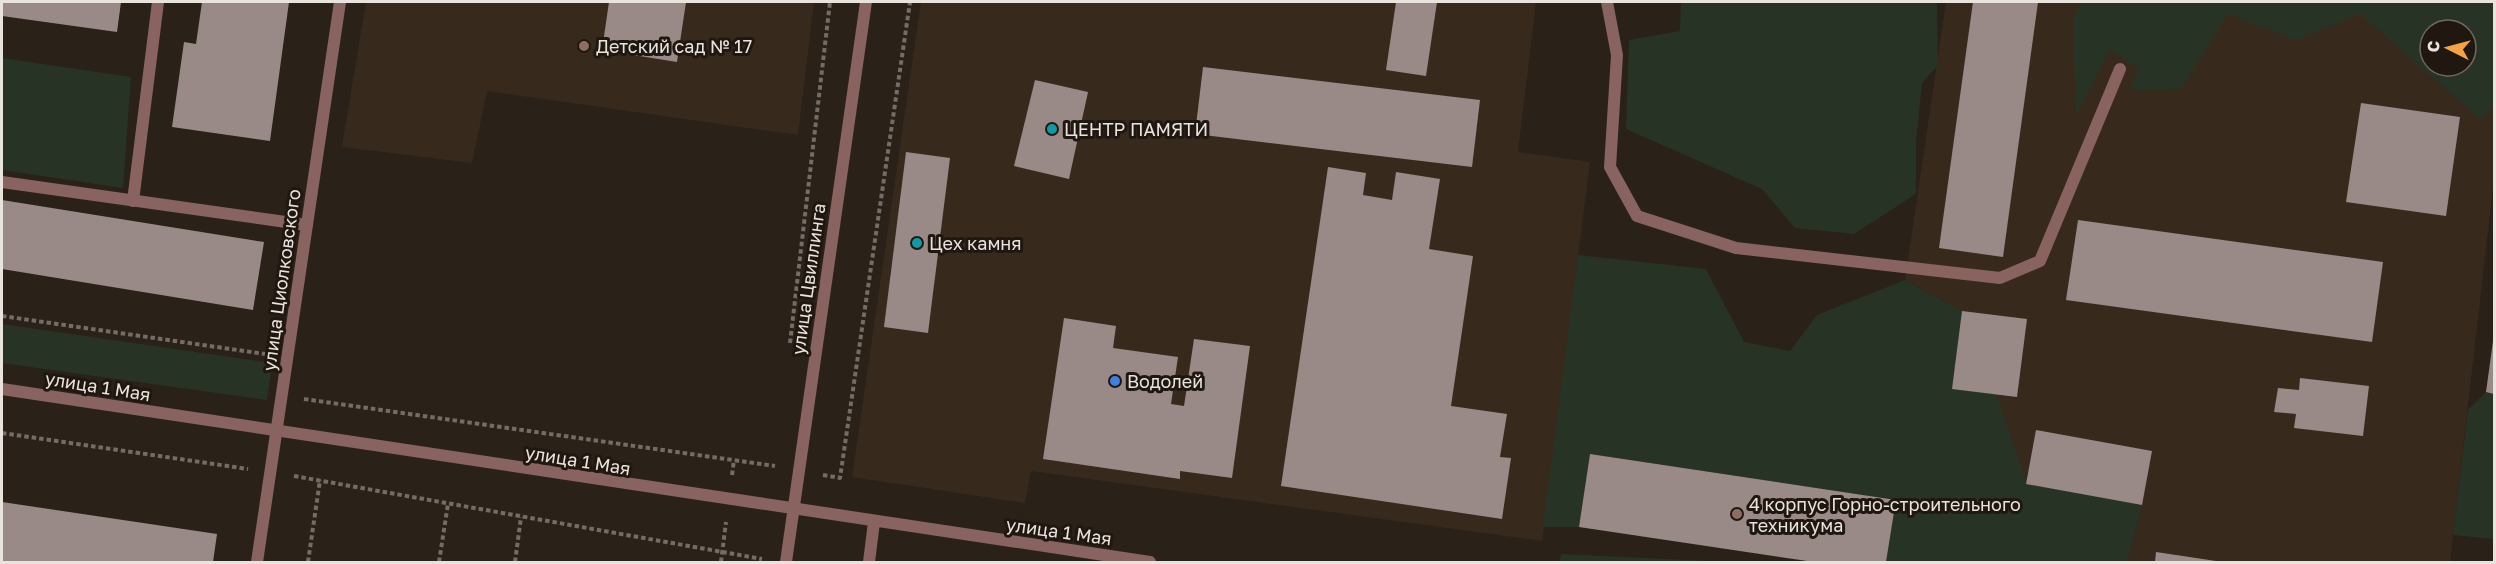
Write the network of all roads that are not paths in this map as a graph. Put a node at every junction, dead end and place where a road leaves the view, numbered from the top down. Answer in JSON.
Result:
{"nodes":[{"id":1,"x":158,"y":2,"type":"edge"},
{"id":2,"x":340,"y":2,"type":"edge"},
{"id":3,"x":866,"y":2,"type":"edge"},
{"id":4,"x":1607,"y":2,"type":"edge"},
{"id":5,"x":2120,"y":69,"type":"dead end"},
{"id":6,"x":2,"y":182,"type":"edge"},
{"id":7,"x":133,"y":201,"type":"junction"},
{"id":8,"x":307,"y":225,"type":"junction"},
{"id":9,"x":2,"y":389,"type":"edge"},
{"id":10,"x":278,"y":432,"type":"junction"},
{"id":11,"x":794,"y":511,"type":"junction"},
{"id":12,"x":874,"y":522,"type":"junction"},
{"id":13,"x":257,"y":562,"type":"edge"},
{"id":14,"x":786,"y":562,"type":"edge"},
{"id":15,"x":869,"y":562,"type":"edge"},
{"id":16,"x":1150,"y":562,"type":"edge"}],
"edges":[{"from":1,"to":7,"type":"street"},
{"from":2,"to":8,"type":"street","name":"улица Циолковского"},
{"from":3,"to":11,"type":"street","name":"улица Цвиллинга"},
{"from":4,"to":5,"type":"street"},
{"from":6,"to":7,"type":"street"},
{"from":7,"to":8,"type":"street"},
{"from":8,"to":10,"type":"street","name":"улица Циолковского"},
{"from":9,"to":10,"type":"street","name":"улица 1 Мая"},
{"from":10,"to":11,"type":"street","name":"улица 1 Мая"},
{"from":10,"to":13,"type":"street","name":"улица Циолковского"},
{"from":11,"to":12,"type":"street","name":"улица 1 Мая"},
{"from":11,"to":14,"type":"street","name":"улица Цвиллинга"},
{"from":12,"to":15,"type":"street"},
{"from":12,"to":16,"type":"street","name":"улица 1 Мая"}]}
